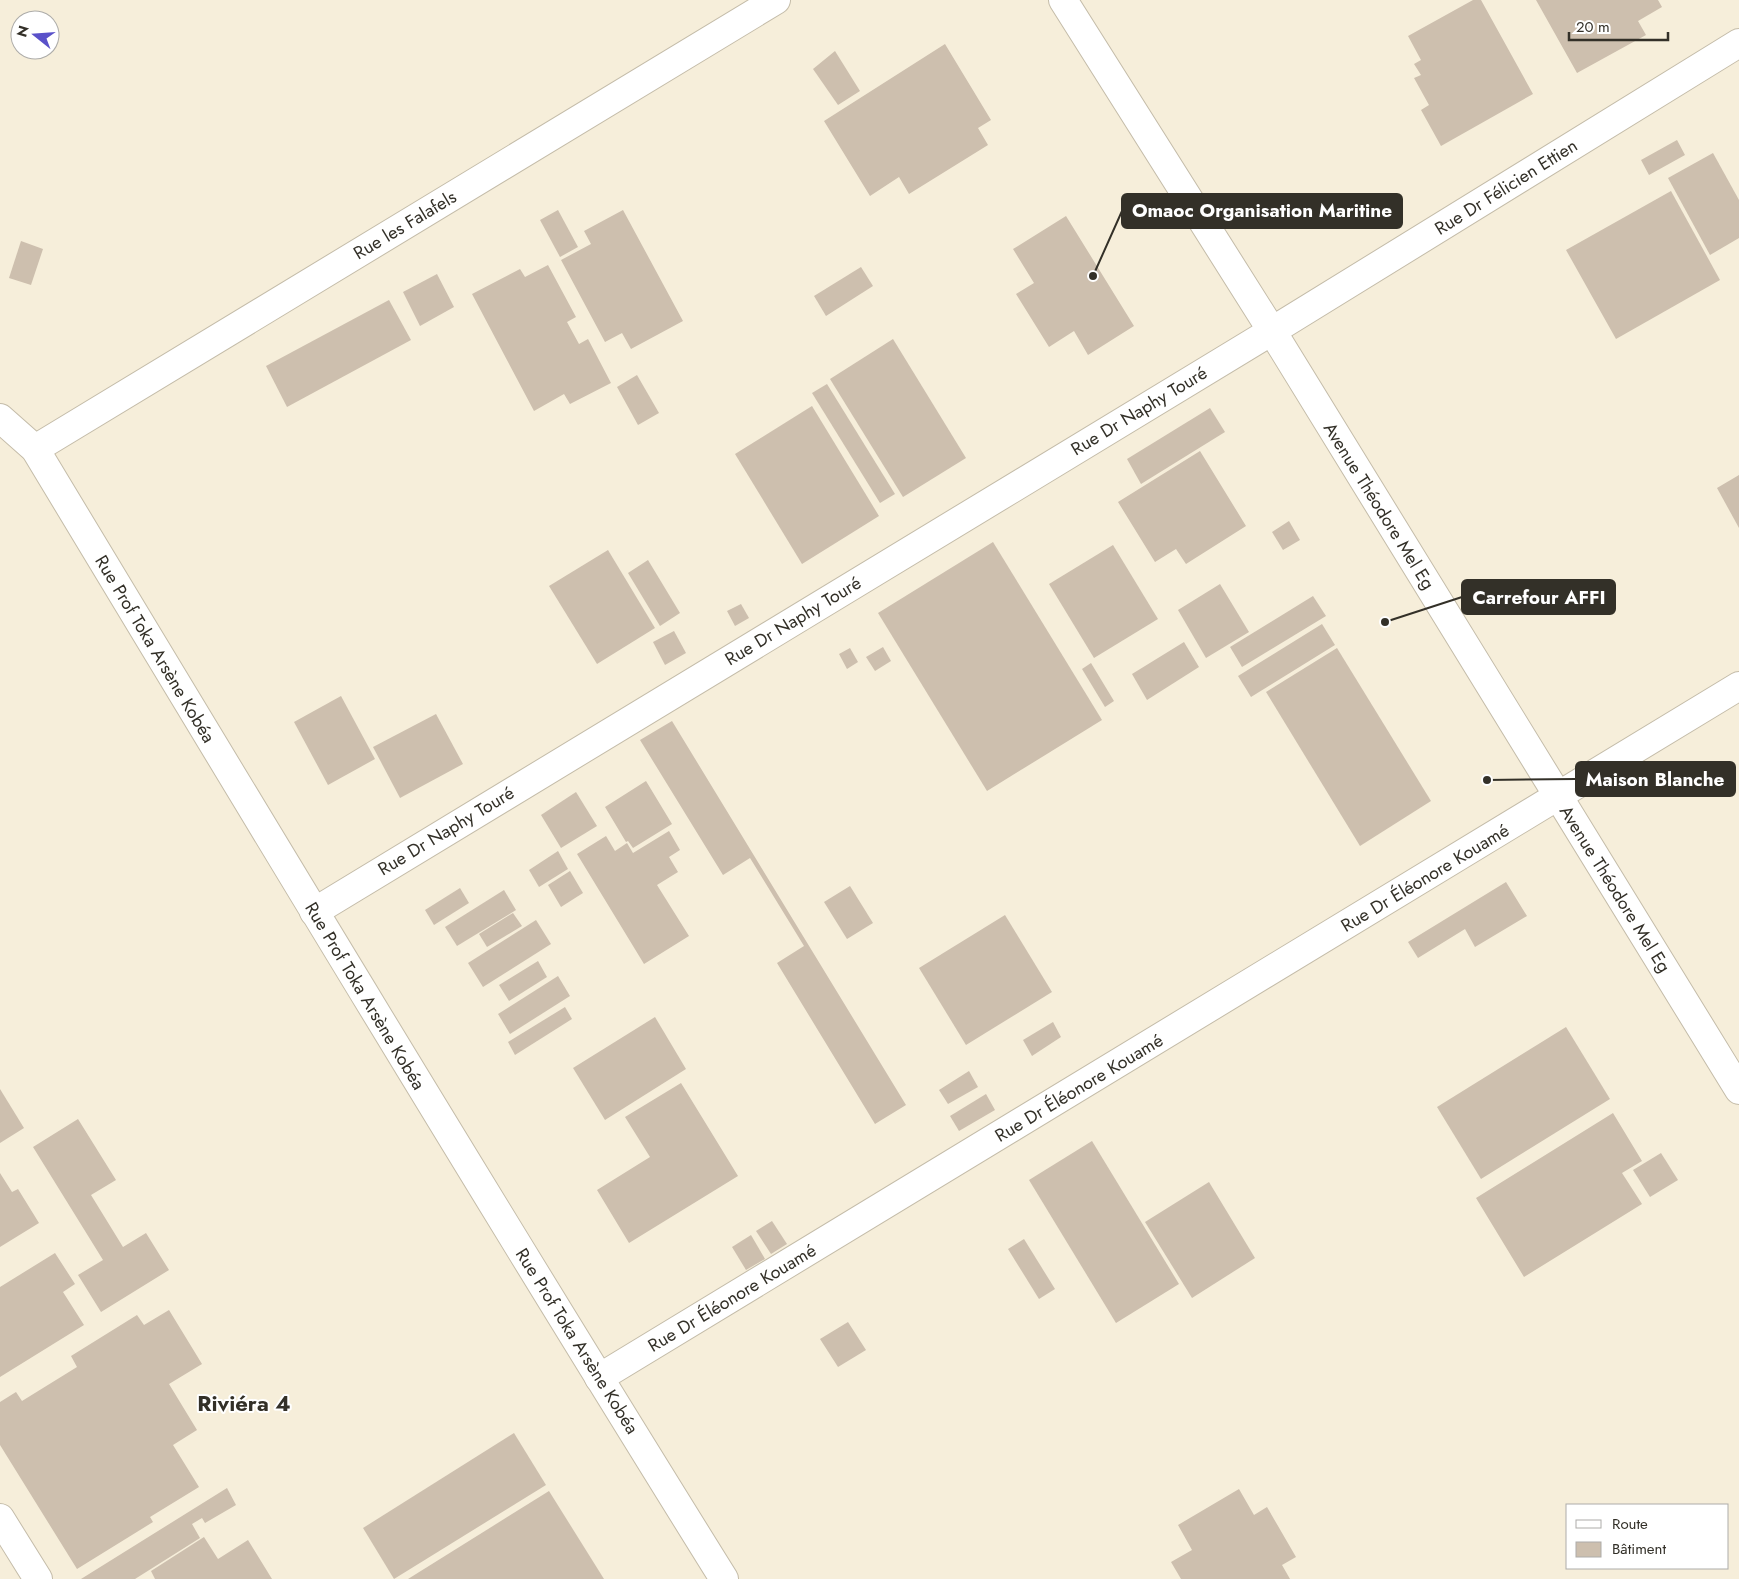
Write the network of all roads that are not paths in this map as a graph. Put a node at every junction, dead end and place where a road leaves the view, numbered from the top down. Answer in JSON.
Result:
{"nodes":[{"id":1,"x":776,"y":0,"type":"edge"},
{"id":2,"x":1063,"y":0,"type":"edge"},
{"id":3,"x":1739,"y":43,"type":"edge"},
{"id":4,"x":1272,"y":331,"type":"junction"},
{"id":5,"x":0,"y":418,"type":"edge"},
{"id":6,"x":35,"y":449,"type":"junction"},
{"id":7,"x":1739,"y":686,"type":"edge"},
{"id":8,"x":1558,"y":797,"type":"junction"},
{"id":9,"x":314,"y":912,"type":"junction"},
{"id":10,"x":1739,"y":1090,"type":"edge"},
{"id":11,"x":599,"y":1378,"type":"junction"},
{"id":12,"x":0,"y":1518,"type":"edge"},
{"id":13,"x":38,"y":1579,"type":"edge"},
{"id":14,"x":724,"y":1579,"type":"edge"}],
"edges":[{"from":1,"to":6,"type":"street","name":"Rue les Falafels"},
{"from":2,"to":4,"type":"street","name":"Avenue Théodore Mel Eg"},
{"from":3,"to":4,"type":"street","name":"Rue Dr Félicien Ettien"},
{"from":4,"to":8,"type":"street","name":"Avenue Théodore Mel Eg"},
{"from":4,"to":9,"type":"street","name":"Rue Dr Naphy Touré"},
{"from":5,"to":6,"type":"street","name":"Rue Prof Toka Arsène Kobéa"},
{"from":6,"to":9,"type":"street","name":"Rue Prof Toka Arsène Kobéa"},
{"from":7,"to":8,"type":"street","name":"Rue Dr Éléonore Kouamé"},
{"from":8,"to":10,"type":"street","name":"Avenue Théodore Mel Eg"},
{"from":8,"to":11,"type":"street","name":"Rue Dr Éléonore Kouamé"},
{"from":9,"to":11,"type":"street","name":"Rue Prof Toka Arsène Kobéa"},
{"from":11,"to":14,"type":"street","name":"Rue Prof Toka Arsène Kobéa"},
{"from":12,"to":13,"type":"street"}]}
